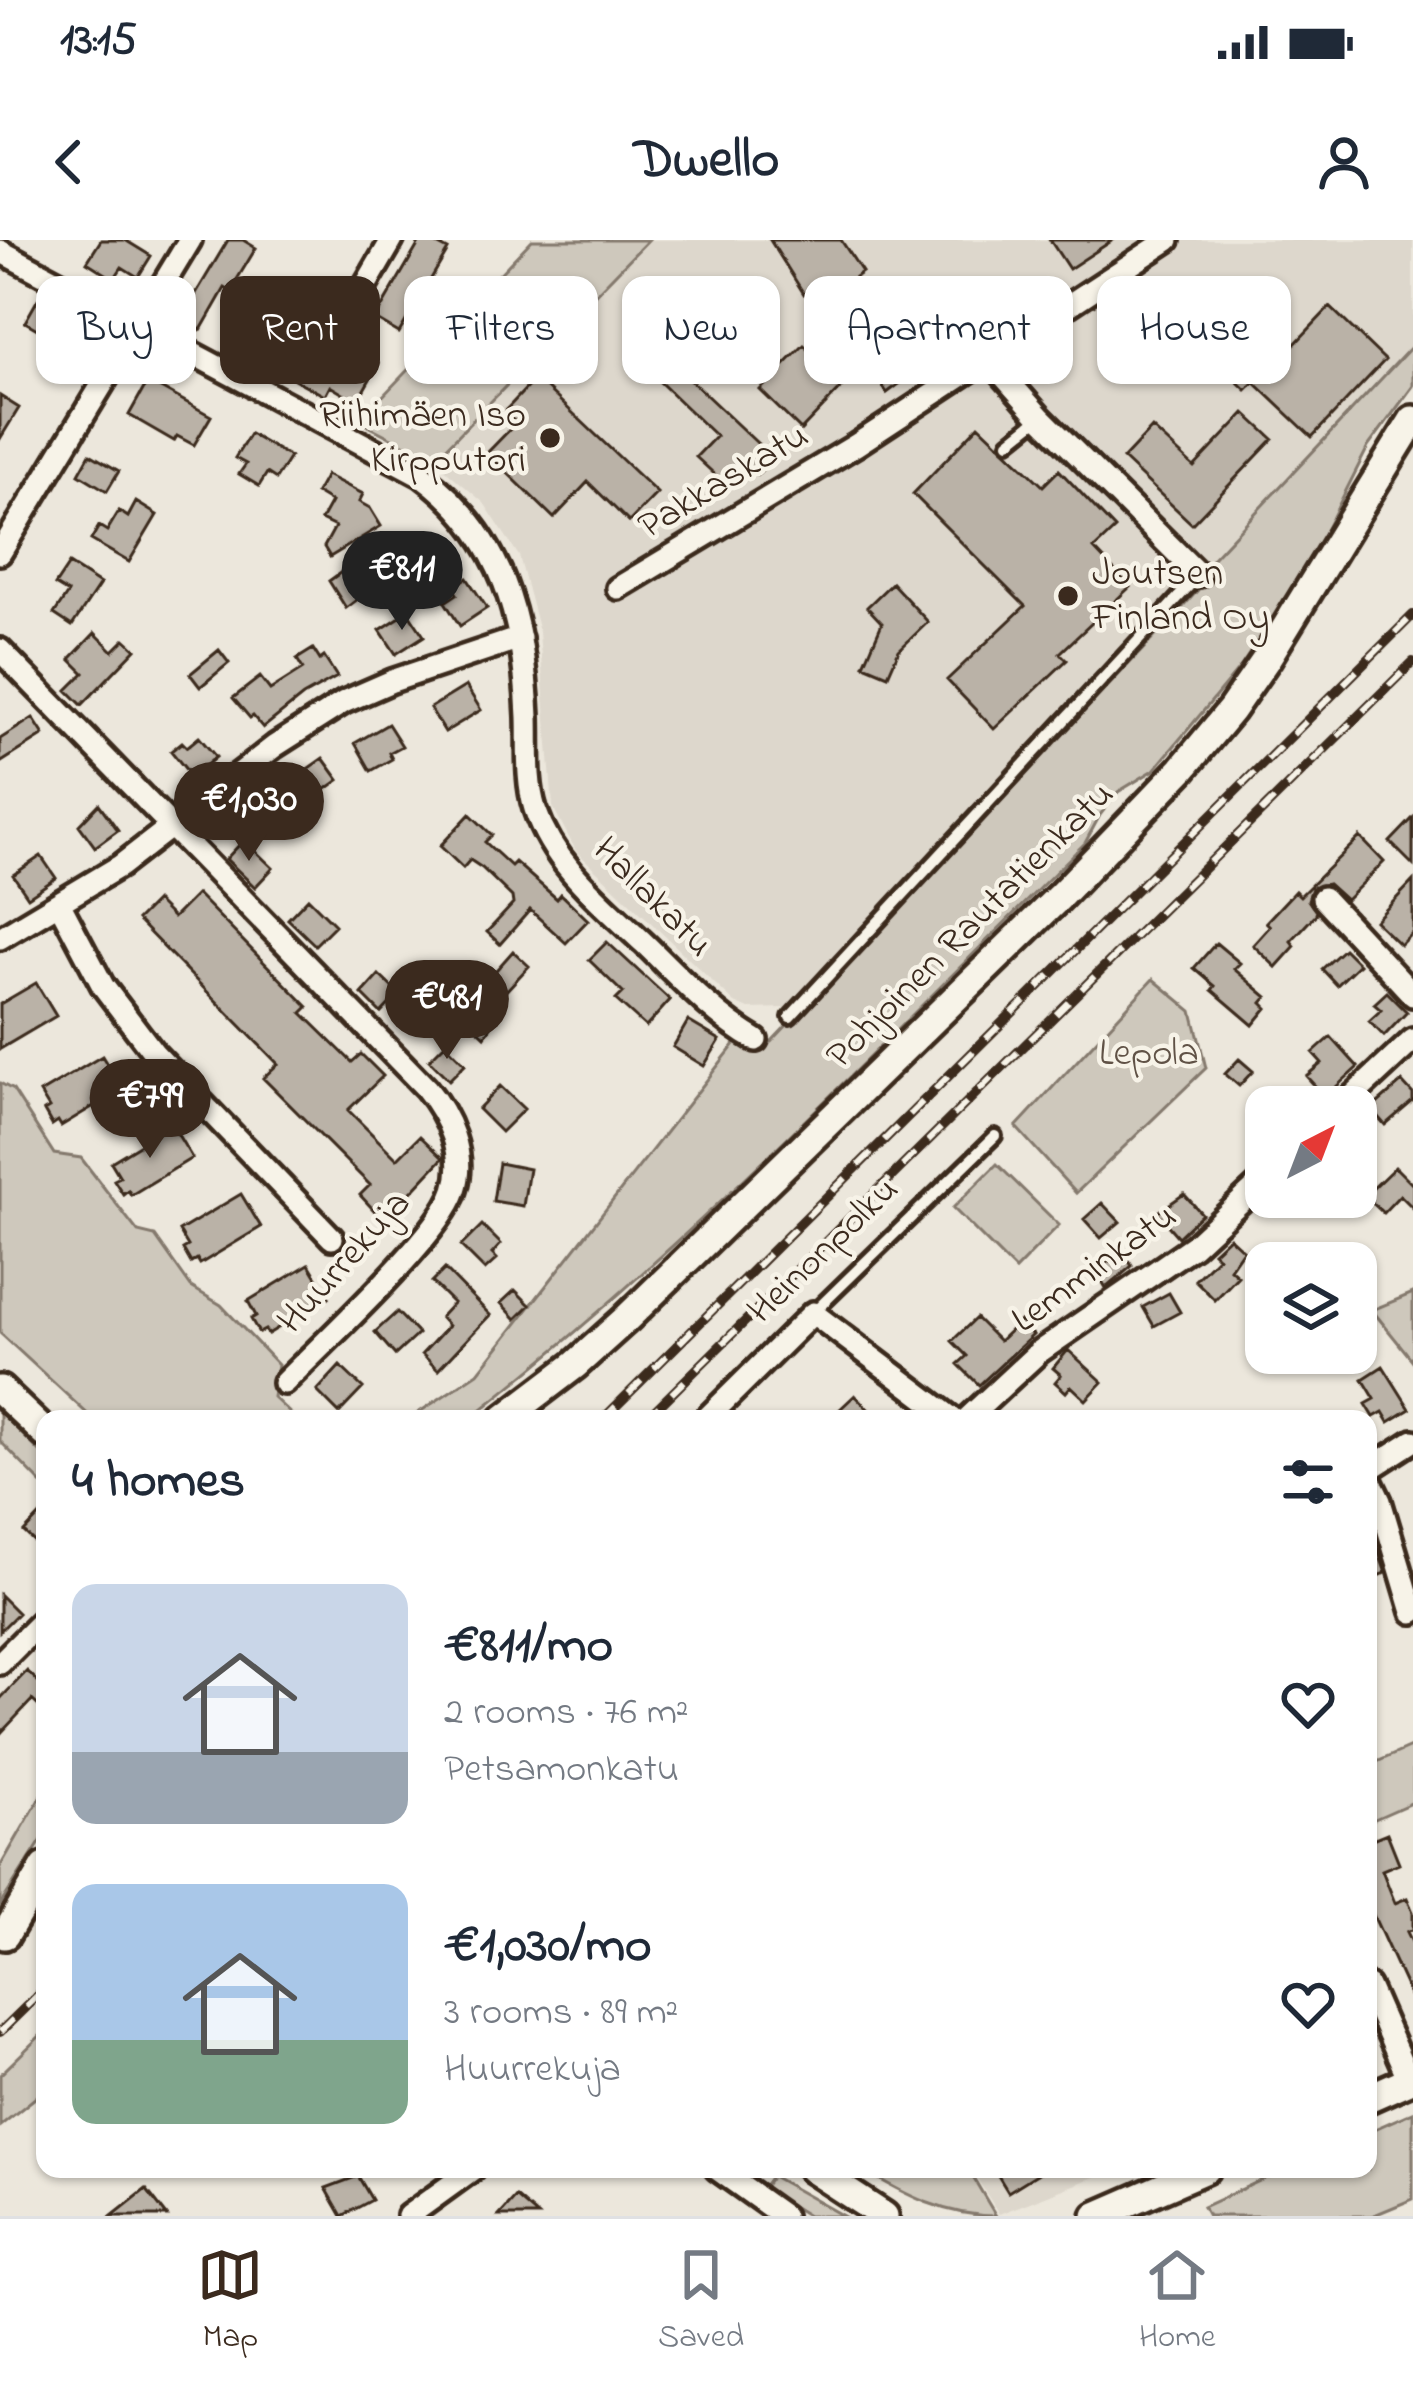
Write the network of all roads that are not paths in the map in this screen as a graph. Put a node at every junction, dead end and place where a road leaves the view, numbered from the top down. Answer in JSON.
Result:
{"nodes":[{"id":1,"x":190,"y":240,"type":"edge"},
{"id":2,"x":392,"y":240,"type":"edge"},
{"id":3,"x":1168,"y":240,"type":"edge"},
{"id":4,"x":0,"y":251,"type":"edge"},
{"id":5,"x":46,"y":276,"type":"edge"},
{"id":6,"x":168,"y":276,"type":"edge"},
{"id":7,"x":371,"y":276,"type":"edge"},
{"id":8,"x":1073,"y":301,"type":"edge"},
{"id":9,"x":196,"y":357,"type":"edge"},
{"id":10,"x":103,"y":384,"type":"edge"},
{"id":11,"x":947,"y":384,"type":"edge"},
{"id":12,"x":1011,"y":384,"type":"edge"},
{"id":13,"x":1040,"y":417,"type":"junction"},
{"id":14,"x":1413,"y":420,"type":"edge"},
{"id":15,"x":1009,"y":442,"type":"dead end"},
{"id":16,"x":0,"y":553,"type":"edge"},
{"id":17,"x":1199,"y":575,"type":"joint"},
{"id":18,"x":618,"y":588,"type":"dead end"},
{"id":19,"x":520,"y":638,"type":"junction"},
{"id":20,"x":0,"y":650,"type":"edge"},
{"id":21,"x":168,"y":826,"type":"junction"},
{"id":22,"x":1323,"y":898,"type":"dead end"},
{"id":23,"x":59,"y":903,"type":"junction"},
{"id":24,"x":0,"y":938,"type":"edge"},
{"id":25,"x":1413,"y":994,"type":"edge"},
{"id":26,"x":790,"y":1017,"type":"dead end"},
{"id":27,"x":756,"y":1040,"type":"dead end"},
{"id":28,"x":1413,"y":1040,"type":"edge"},
{"id":29,"x":1364,"y":1086,"type":"edge"},
{"id":30,"x":995,"y":1136,"type":"dead end"},
{"id":31,"x":1245,"y":1198,"type":"edge"},
{"id":32,"x":332,"y":1238,"type":"dead end"},
{"id":33,"x":813,"y":1313,"type":"junction"},
{"id":34,"x":284,"y":1383,"type":"dead end"},
{"id":35,"x":0,"y":1390,"type":"edge"},
{"id":36,"x":516,"y":1410,"type":"edge"},
{"id":37,"x":715,"y":1410,"type":"edge"},
{"id":38,"x":940,"y":1410,"type":"edge"},
{"id":39,"x":977,"y":1410,"type":"edge"},
{"id":40,"x":36,"y":1424,"type":"edge"},
{"id":41,"x":1413,"y":1441,"type":"edge"},
{"id":42,"x":1377,"y":1467,"type":"edge"},
{"id":43,"x":1377,"y":1494,"type":"edge"},
{"id":44,"x":1408,"y":1573,"type":"edge"},
{"id":45,"x":1413,"y":1612,"type":"edge"},
{"id":46,"x":36,"y":1627,"type":"edge"},
{"id":47,"x":0,"y":1663,"type":"edge"},
{"id":48,"x":36,"y":1882,"type":"edge"},
{"id":49,"x":36,"y":1901,"type":"edge"},
{"id":50,"x":3,"y":1938,"type":"edge"},
{"id":51,"x":1377,"y":2005,"type":"edge"},
{"id":52,"x":1411,"y":2079,"type":"edge"},
{"id":53,"x":1377,"y":2094,"type":"edge"},
{"id":54,"x":461,"y":2178,"type":"edge"},
{"id":55,"x":730,"y":2178,"type":"edge"},
{"id":56,"x":826,"y":2178,"type":"edge"},
{"id":57,"x":1186,"y":2178,"type":"edge"},
{"id":58,"x":1114,"y":2213,"type":"edge"},
{"id":59,"x":408,"y":2216,"type":"edge"},
{"id":60,"x":783,"y":2216,"type":"edge"},
{"id":61,"x":884,"y":2216,"type":"edge"}],
"edges":[{"from":1,"to":6,"type":"street"},
{"from":2,"to":7,"type":"street"},
{"from":3,"to":8,"type":"street","name":"Pakkaskatu"},
{"from":4,"to":5,"type":"street","name":"Hallakatu"},
{"from":9,"to":19,"type":"street","name":"Hallakatu"},
{"from":10,"to":16,"type":"street"},
{"from":11,"to":18,"type":"street","name":"Pakkaskatu"},
{"from":12,"to":13,"type":"street"},
{"from":13,"to":15,"type":"lane"},
{"from":13,"to":17,"type":"street"},
{"from":14,"to":36,"type":"street","name":"Pohjoinen Rautatienkatu"},
{"from":17,"to":26,"type":"lane"},
{"from":19,"to":21,"type":"street"},
{"from":19,"to":27,"type":"street","name":"Hallakatu"},
{"from":20,"to":21,"type":"street","name":"Huurrekuja"},
{"from":21,"to":23,"type":"street"},
{"from":21,"to":34,"type":"street","name":"Huurrekuja"},
{"from":22,"to":25,"type":"street"},
{"from":23,"to":24,"type":"street"},
{"from":23,"to":32,"type":"street"},
{"from":28,"to":29,"type":"street"},
{"from":30,"to":33,"type":"lane","name":"Heinonpolku"},
{"from":31,"to":39,"type":"street","name":"Lemminkatu"},
{"from":33,"to":37,"type":"street","name":"Heinonpolku"},
{"from":33,"to":38,"type":"street"},
{"from":35,"to":40,"type":"street"},
{"from":41,"to":42,"type":"street"},
{"from":43,"to":44,"type":"street"},
{"from":44,"to":45,"type":"street"},
{"from":46,"to":47,"type":"street"},
{"from":48,"to":50,"type":"street"},
{"from":49,"to":50,"type":"street"},
{"from":51,"to":52,"type":"street"},
{"from":52,"to":53,"type":"street"},
{"from":54,"to":59,"type":"street"},
{"from":55,"to":60,"type":"street"},
{"from":56,"to":61,"type":"street"},
{"from":57,"to":58,"type":"street"}]}
